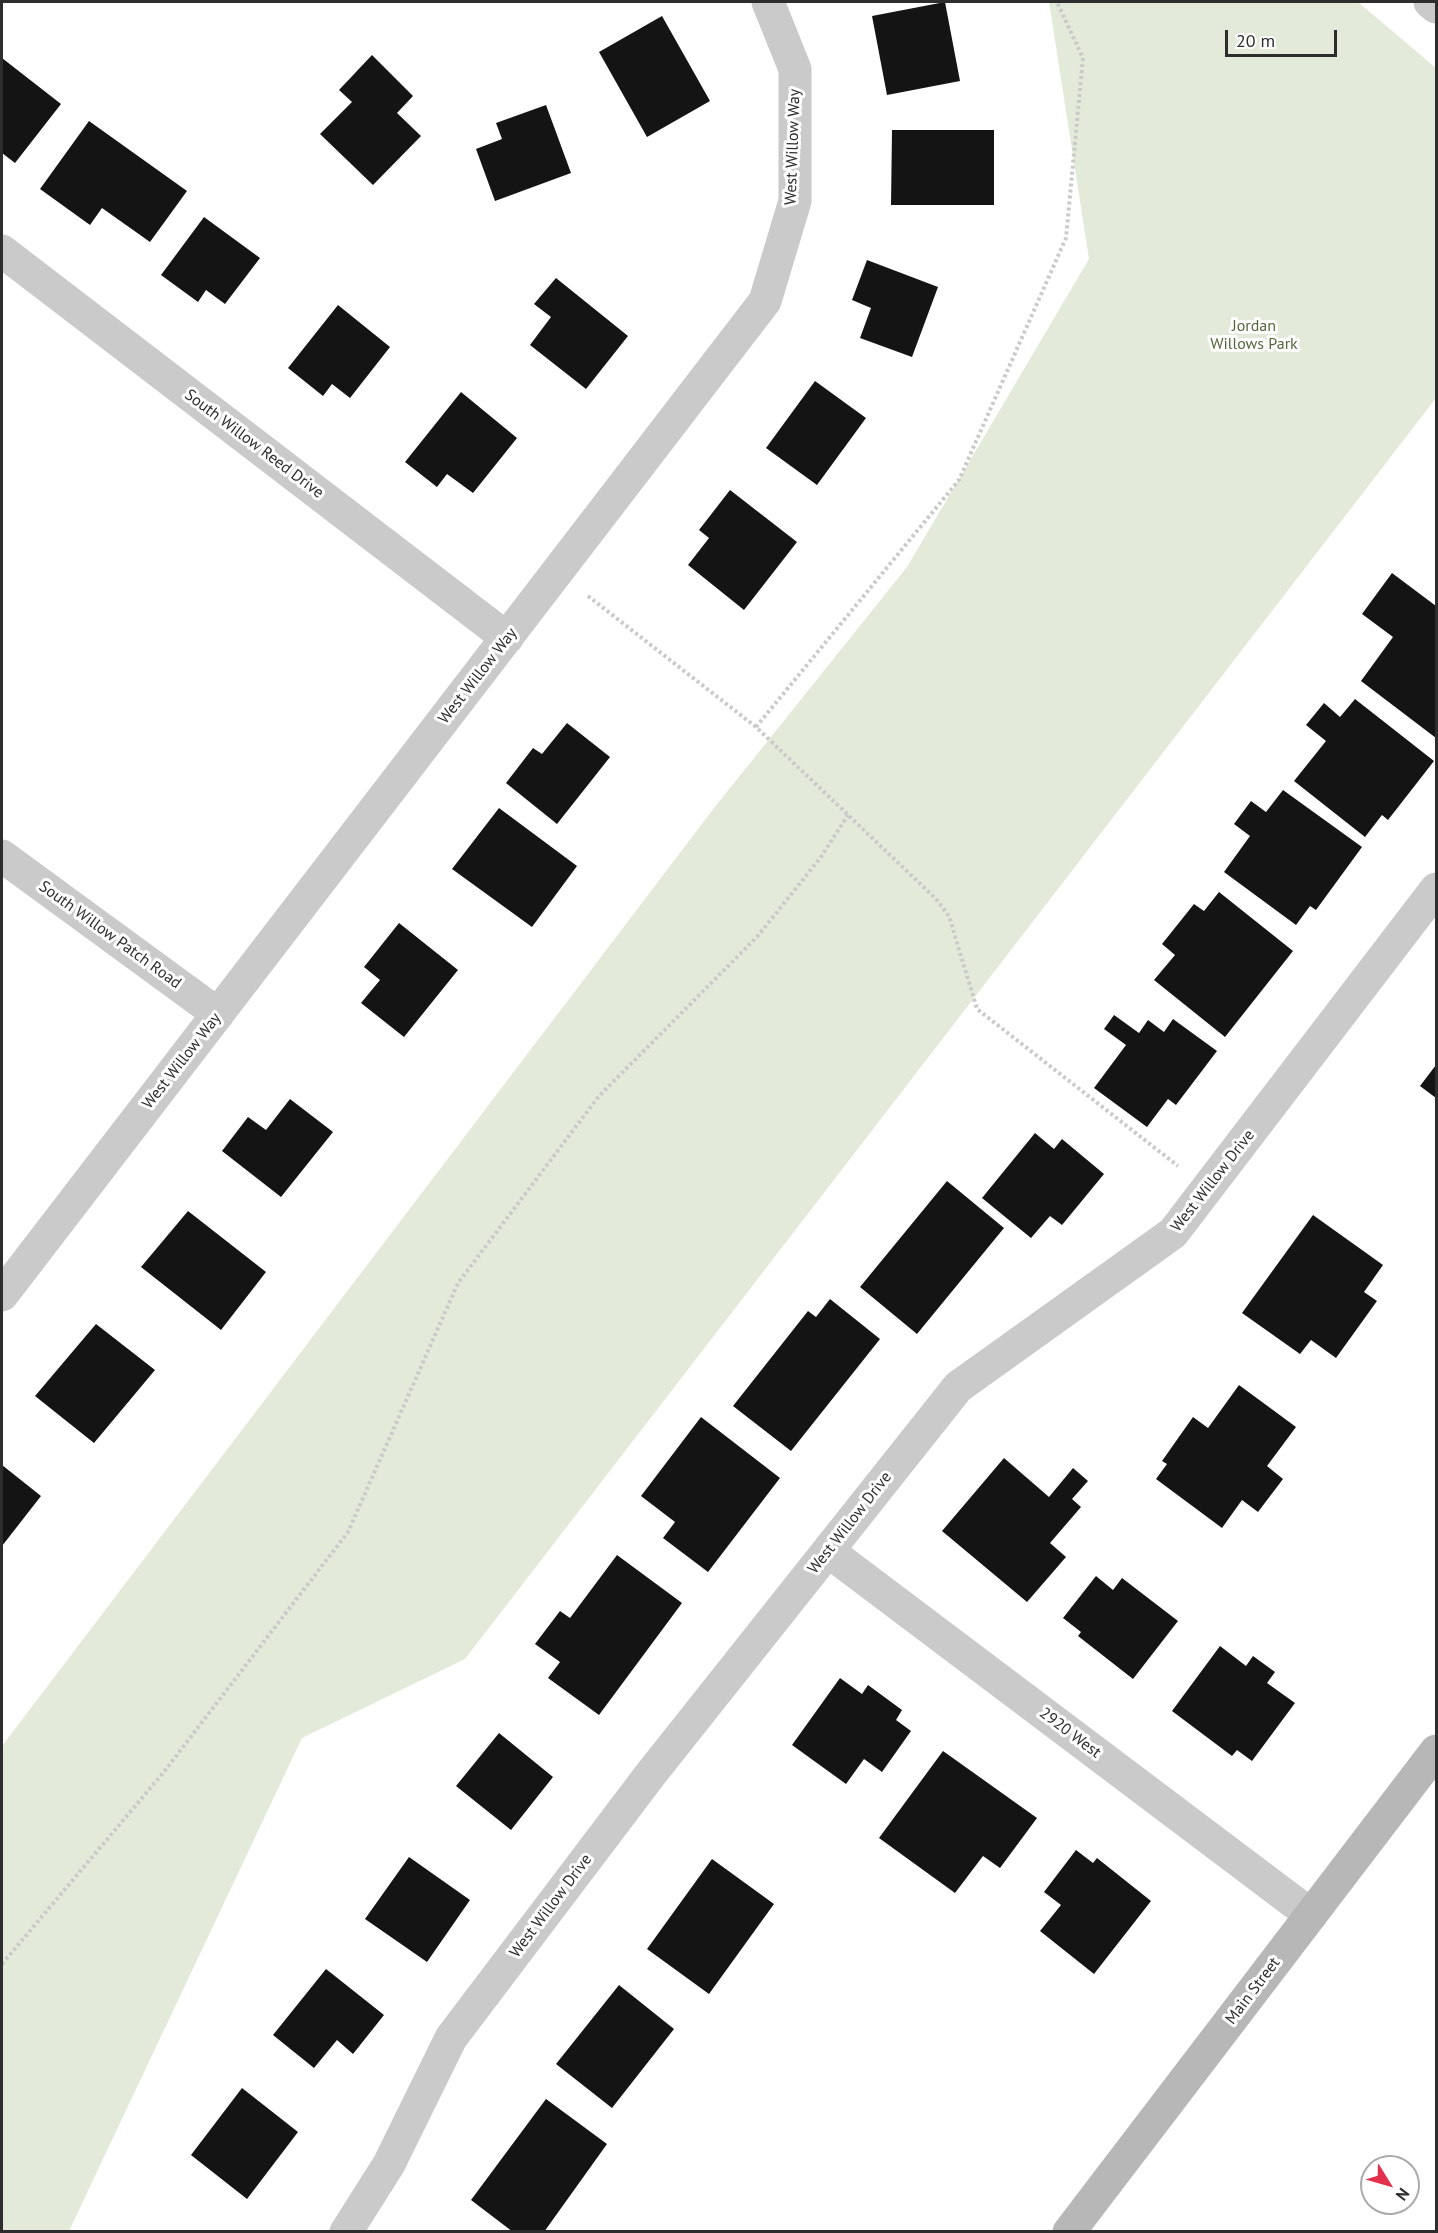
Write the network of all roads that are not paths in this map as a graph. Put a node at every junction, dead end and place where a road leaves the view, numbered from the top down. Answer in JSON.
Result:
{"nodes":[{"id":1,"x":768,"y":2,"type":"edge"},
{"id":2,"x":1430,"y":2,"type":"edge"},
{"id":3,"x":1437,"y":7,"type":"edge"},
{"id":4,"x":2,"y":251,"type":"edge"},
{"id":5,"x":507,"y":638,"type":"junction"},
{"id":6,"x":2,"y":856,"type":"edge"},
{"id":7,"x":1437,"y":889,"type":"edge"},
{"id":8,"x":218,"y":1014,"type":"junction"},
{"id":9,"x":2,"y":1295,"type":"edge"},
{"id":10,"x":828,"y":1551,"type":"junction"},
{"id":11,"x":1437,"y":1751,"type":"edge"},
{"id":12,"x":1311,"y":1915,"type":"junction"},
{"id":13,"x":346,"y":2232,"type":"edge"},
{"id":14,"x":1069,"y":2232,"type":"edge"}],
"edges":[{"from":1,"to":5,"type":"street","name":"West Willow Way"},
{"from":2,"to":3,"type":"street"},
{"from":4,"to":5,"type":"street","name":"South Willow Reed Drive"},
{"from":5,"to":8,"type":"street","name":"West Willow Way"},
{"from":6,"to":8,"type":"street","name":"South Willow Patch Road"},
{"from":7,"to":10,"type":"street","name":"West Willow Drive"},
{"from":8,"to":9,"type":"street","name":"West Willow Way"},
{"from":10,"to":12,"type":"street","name":"2920 West"},
{"from":10,"to":13,"type":"street","name":"West Willow Drive"},
{"from":11,"to":12,"type":"main road","name":"Main Street"},
{"from":12,"to":14,"type":"main road","name":"Main Street"}]}
